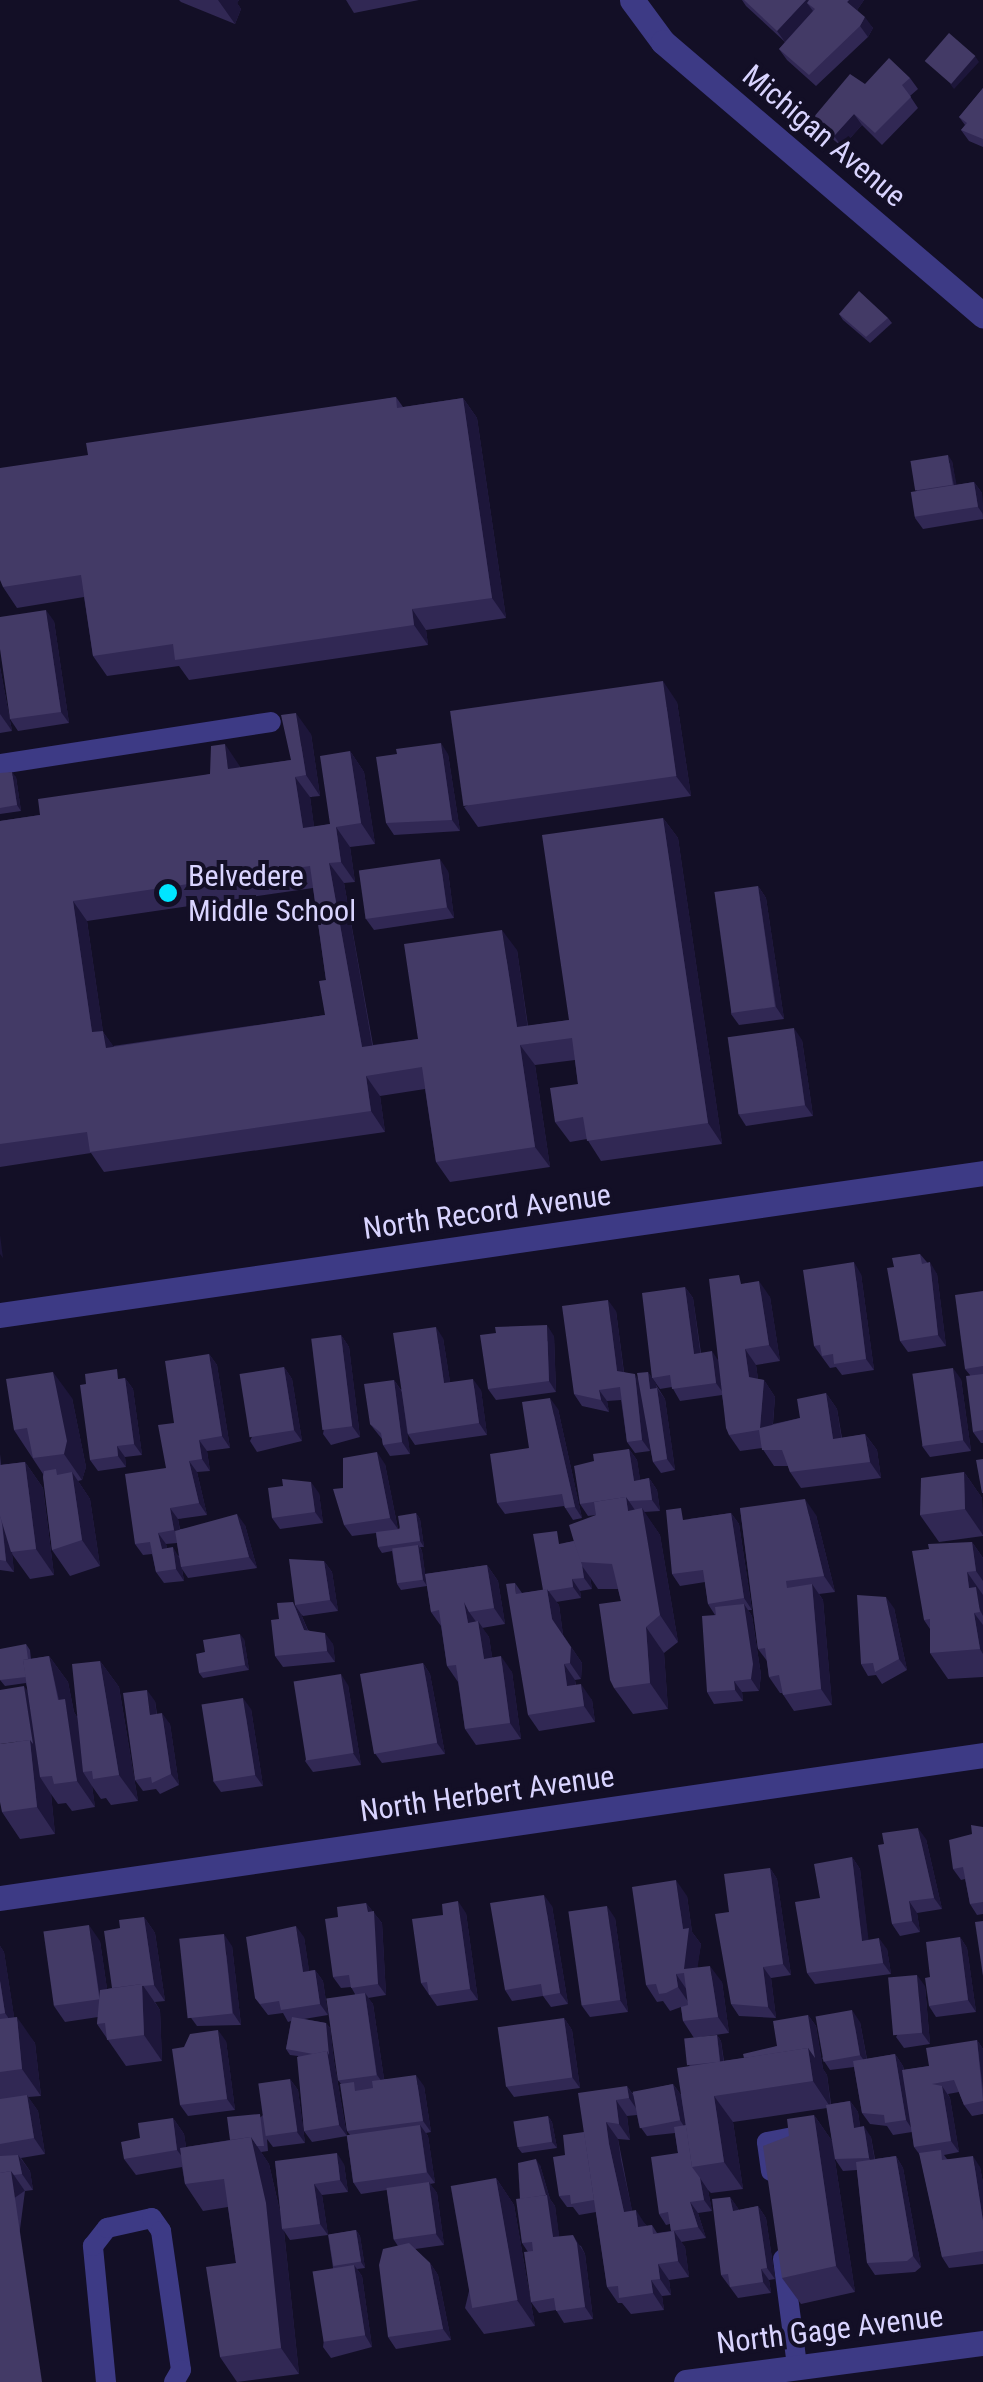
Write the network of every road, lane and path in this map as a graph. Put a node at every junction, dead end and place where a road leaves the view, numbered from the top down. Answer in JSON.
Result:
{"nodes":[{"id":1,"x":632,"y":0,"type":"edge"},
{"id":2,"x":983,"y":315,"type":"edge"},
{"id":3,"x":271,"y":722,"type":"dead end"},
{"id":4,"x":0,"y":764,"type":"edge"},
{"id":5,"x":983,"y":1173,"type":"edge"},
{"id":6,"x":0,"y":1315,"type":"edge"},
{"id":7,"x":983,"y":1755,"type":"edge"},
{"id":8,"x":0,"y":1898,"type":"edge"},
{"id":9,"x":812,"y":2133,"type":"edge"},
{"id":10,"x":774,"y":2197,"type":"edge"},
{"id":11,"x":779,"y":2234,"type":"edge"},
{"id":12,"x":983,"y":2344,"type":"edge"},
{"id":13,"x":797,"y":2366,"type":"junction"},
{"id":14,"x":106,"y":2382,"type":"edge"},
{"id":15,"x":174,"y":2382,"type":"edge"},
{"id":16,"x":686,"y":2382,"type":"edge"}],
"edges":[{"from":1,"to":2,"type":"street","name":"Michigan Avenue"},
{"from":3,"to":4,"type":"lane"},
{"from":5,"to":6,"type":"street","name":"North Record Avenue"},
{"from":7,"to":8,"type":"street","name":"North Herbert Avenue"},
{"from":9,"to":10,"type":"lane"},
{"from":11,"to":13,"type":"lane"},
{"from":12,"to":13,"type":"street","name":"North Gage Avenue"},
{"from":13,"to":16,"type":"street","name":"North Gage Avenue"},
{"from":14,"to":15,"type":"lane"}]}
